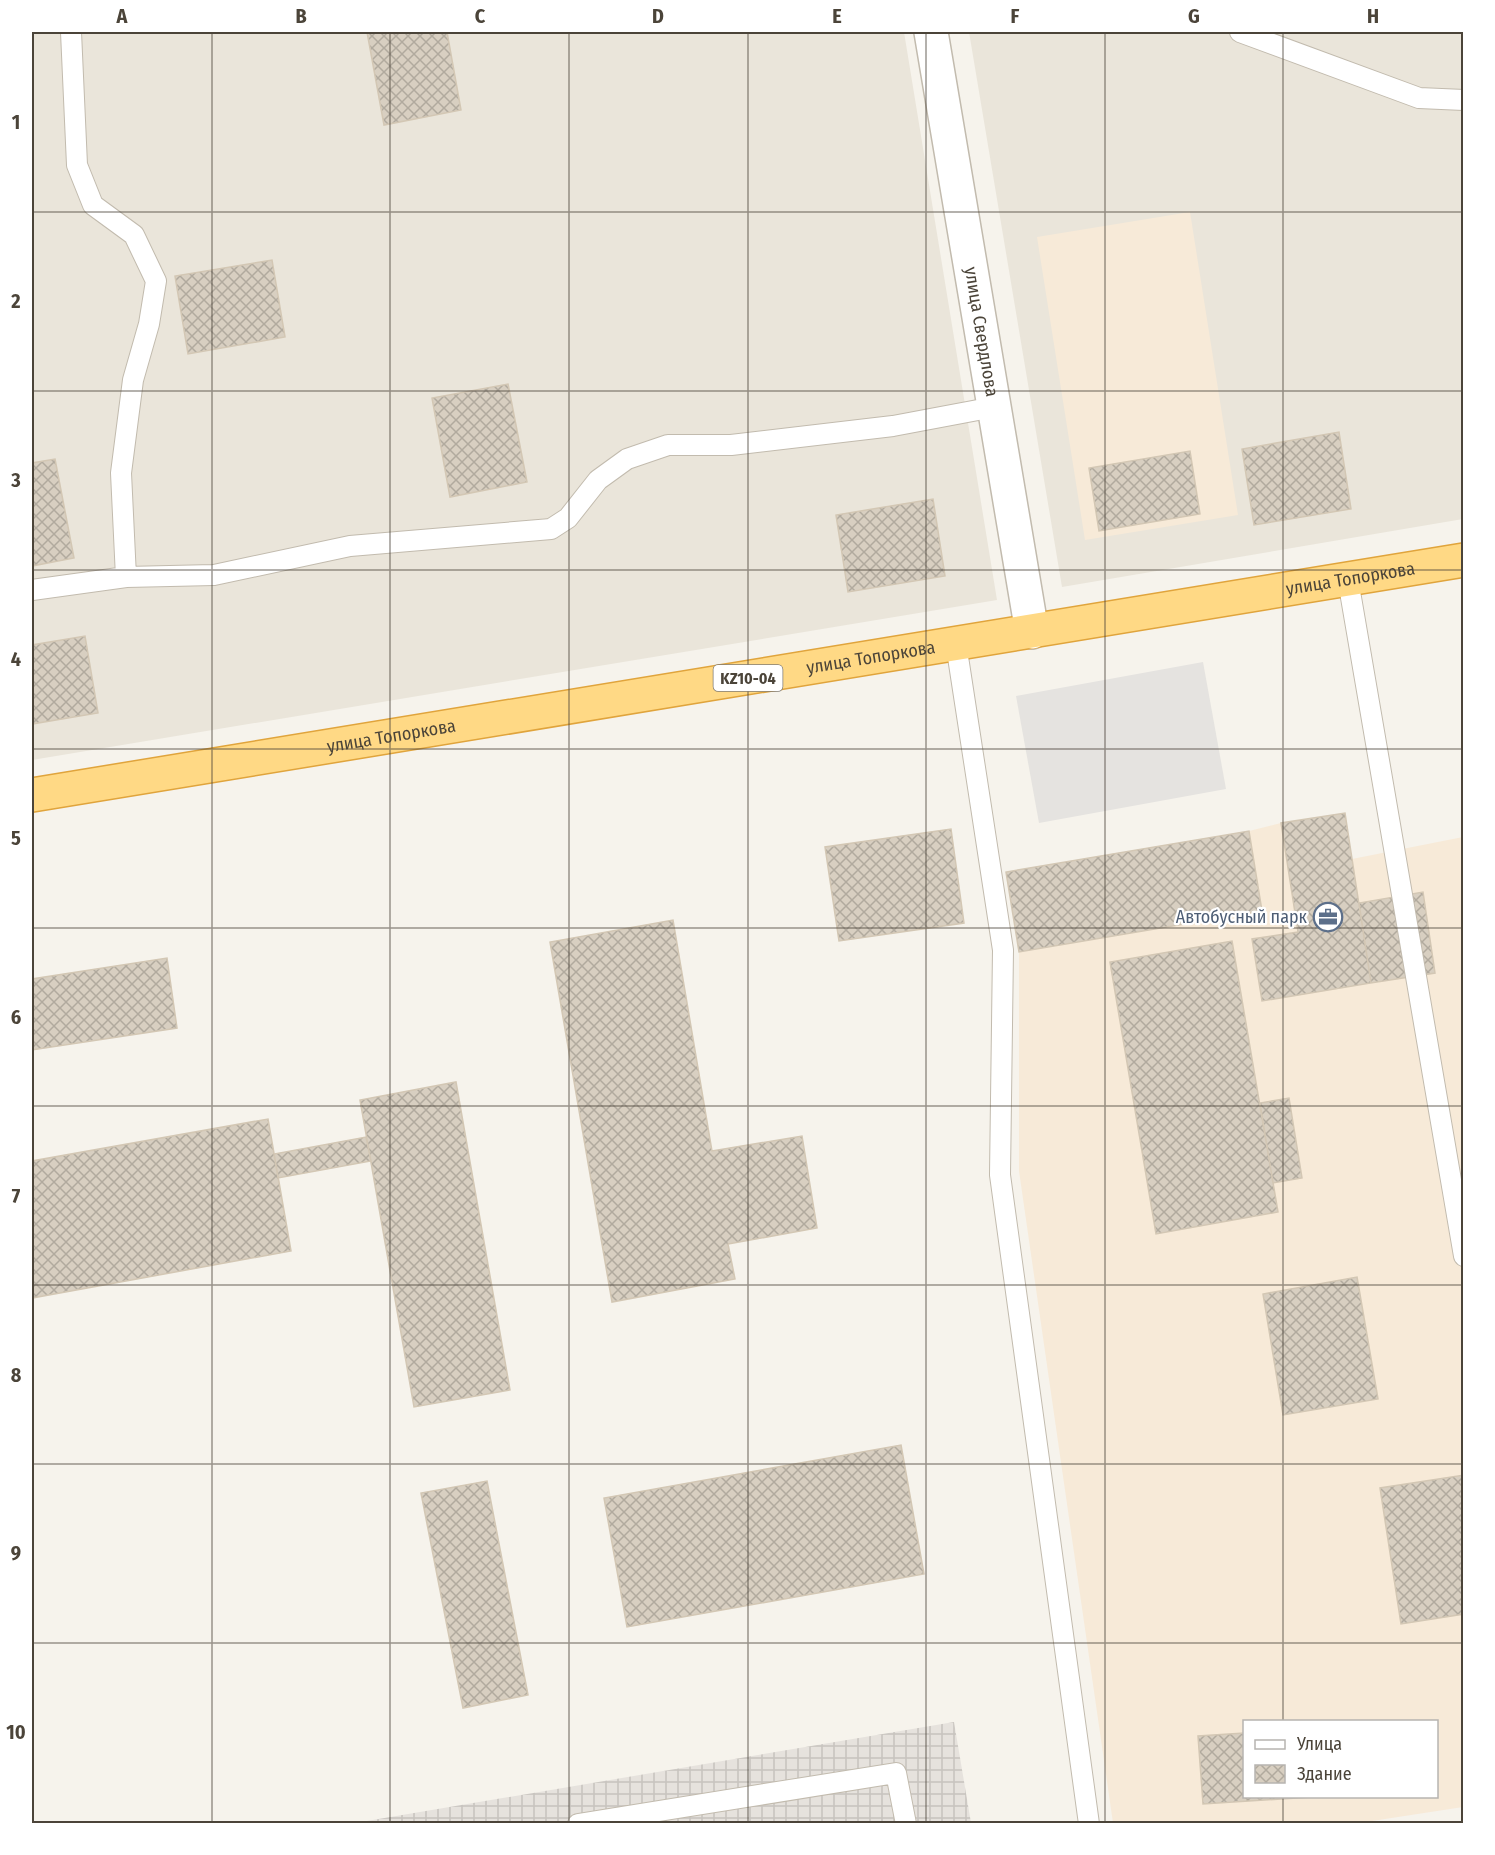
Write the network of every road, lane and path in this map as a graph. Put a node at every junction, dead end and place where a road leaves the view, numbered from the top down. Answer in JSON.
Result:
{"nodes":[{"id":1,"x":71,"y":32,"type":"edge"},
{"id":2,"x":931,"y":32,"type":"edge"},
{"id":3,"x":1240,"y":32,"type":"edge"},
{"id":4,"x":1464,"y":100,"type":"edge"},
{"id":5,"x":994,"y":407,"type":"junction"},
{"id":6,"x":1464,"y":560,"type":"edge"},
{"id":7,"x":126,"y":577,"type":"junction"},
{"id":8,"x":1348,"y":579,"type":"junction"},
{"id":9,"x":32,"y":590,"type":"edge"},
{"id":10,"x":1032,"y":632,"type":"junction"},
{"id":11,"x":956,"y":644,"type":"junction"},
{"id":12,"x":32,"y":795,"type":"edge"},
{"id":13,"x":1464,"y":1256,"type":"edge"},
{"id":14,"x":578,"y":1824,"type":"edge"},
{"id":15,"x":906,"y":1824,"type":"edge"},
{"id":16,"x":1089,"y":1824,"type":"edge"}],
"edges":[{"from":1,"to":7,"type":"lane"},
{"from":2,"to":5,"type":"street","name":"улица Свердлова"},
{"from":3,"to":4,"type":"lane"},
{"from":5,"to":7,"type":"lane"},
{"from":5,"to":10,"type":"street","name":"улица Свердлова"},
{"from":6,"to":8,"type":"highway","name":"улица Топоркова","number":"KZ10-04"},
{"from":7,"to":9,"type":"lane"},
{"from":8,"to":10,"type":"highway","name":"улица Топоркова","number":"KZ10-04"},
{"from":8,"to":13,"type":"lane"},
{"from":10,"to":11,"type":"highway","name":"улица Топоркова","number":"KZ10-04"},
{"from":11,"to":12,"type":"highway","name":"улица Топоркова","number":"KZ10-04"},
{"from":11,"to":16,"type":"lane"},
{"from":14,"to":15,"type":"lane"}]}
